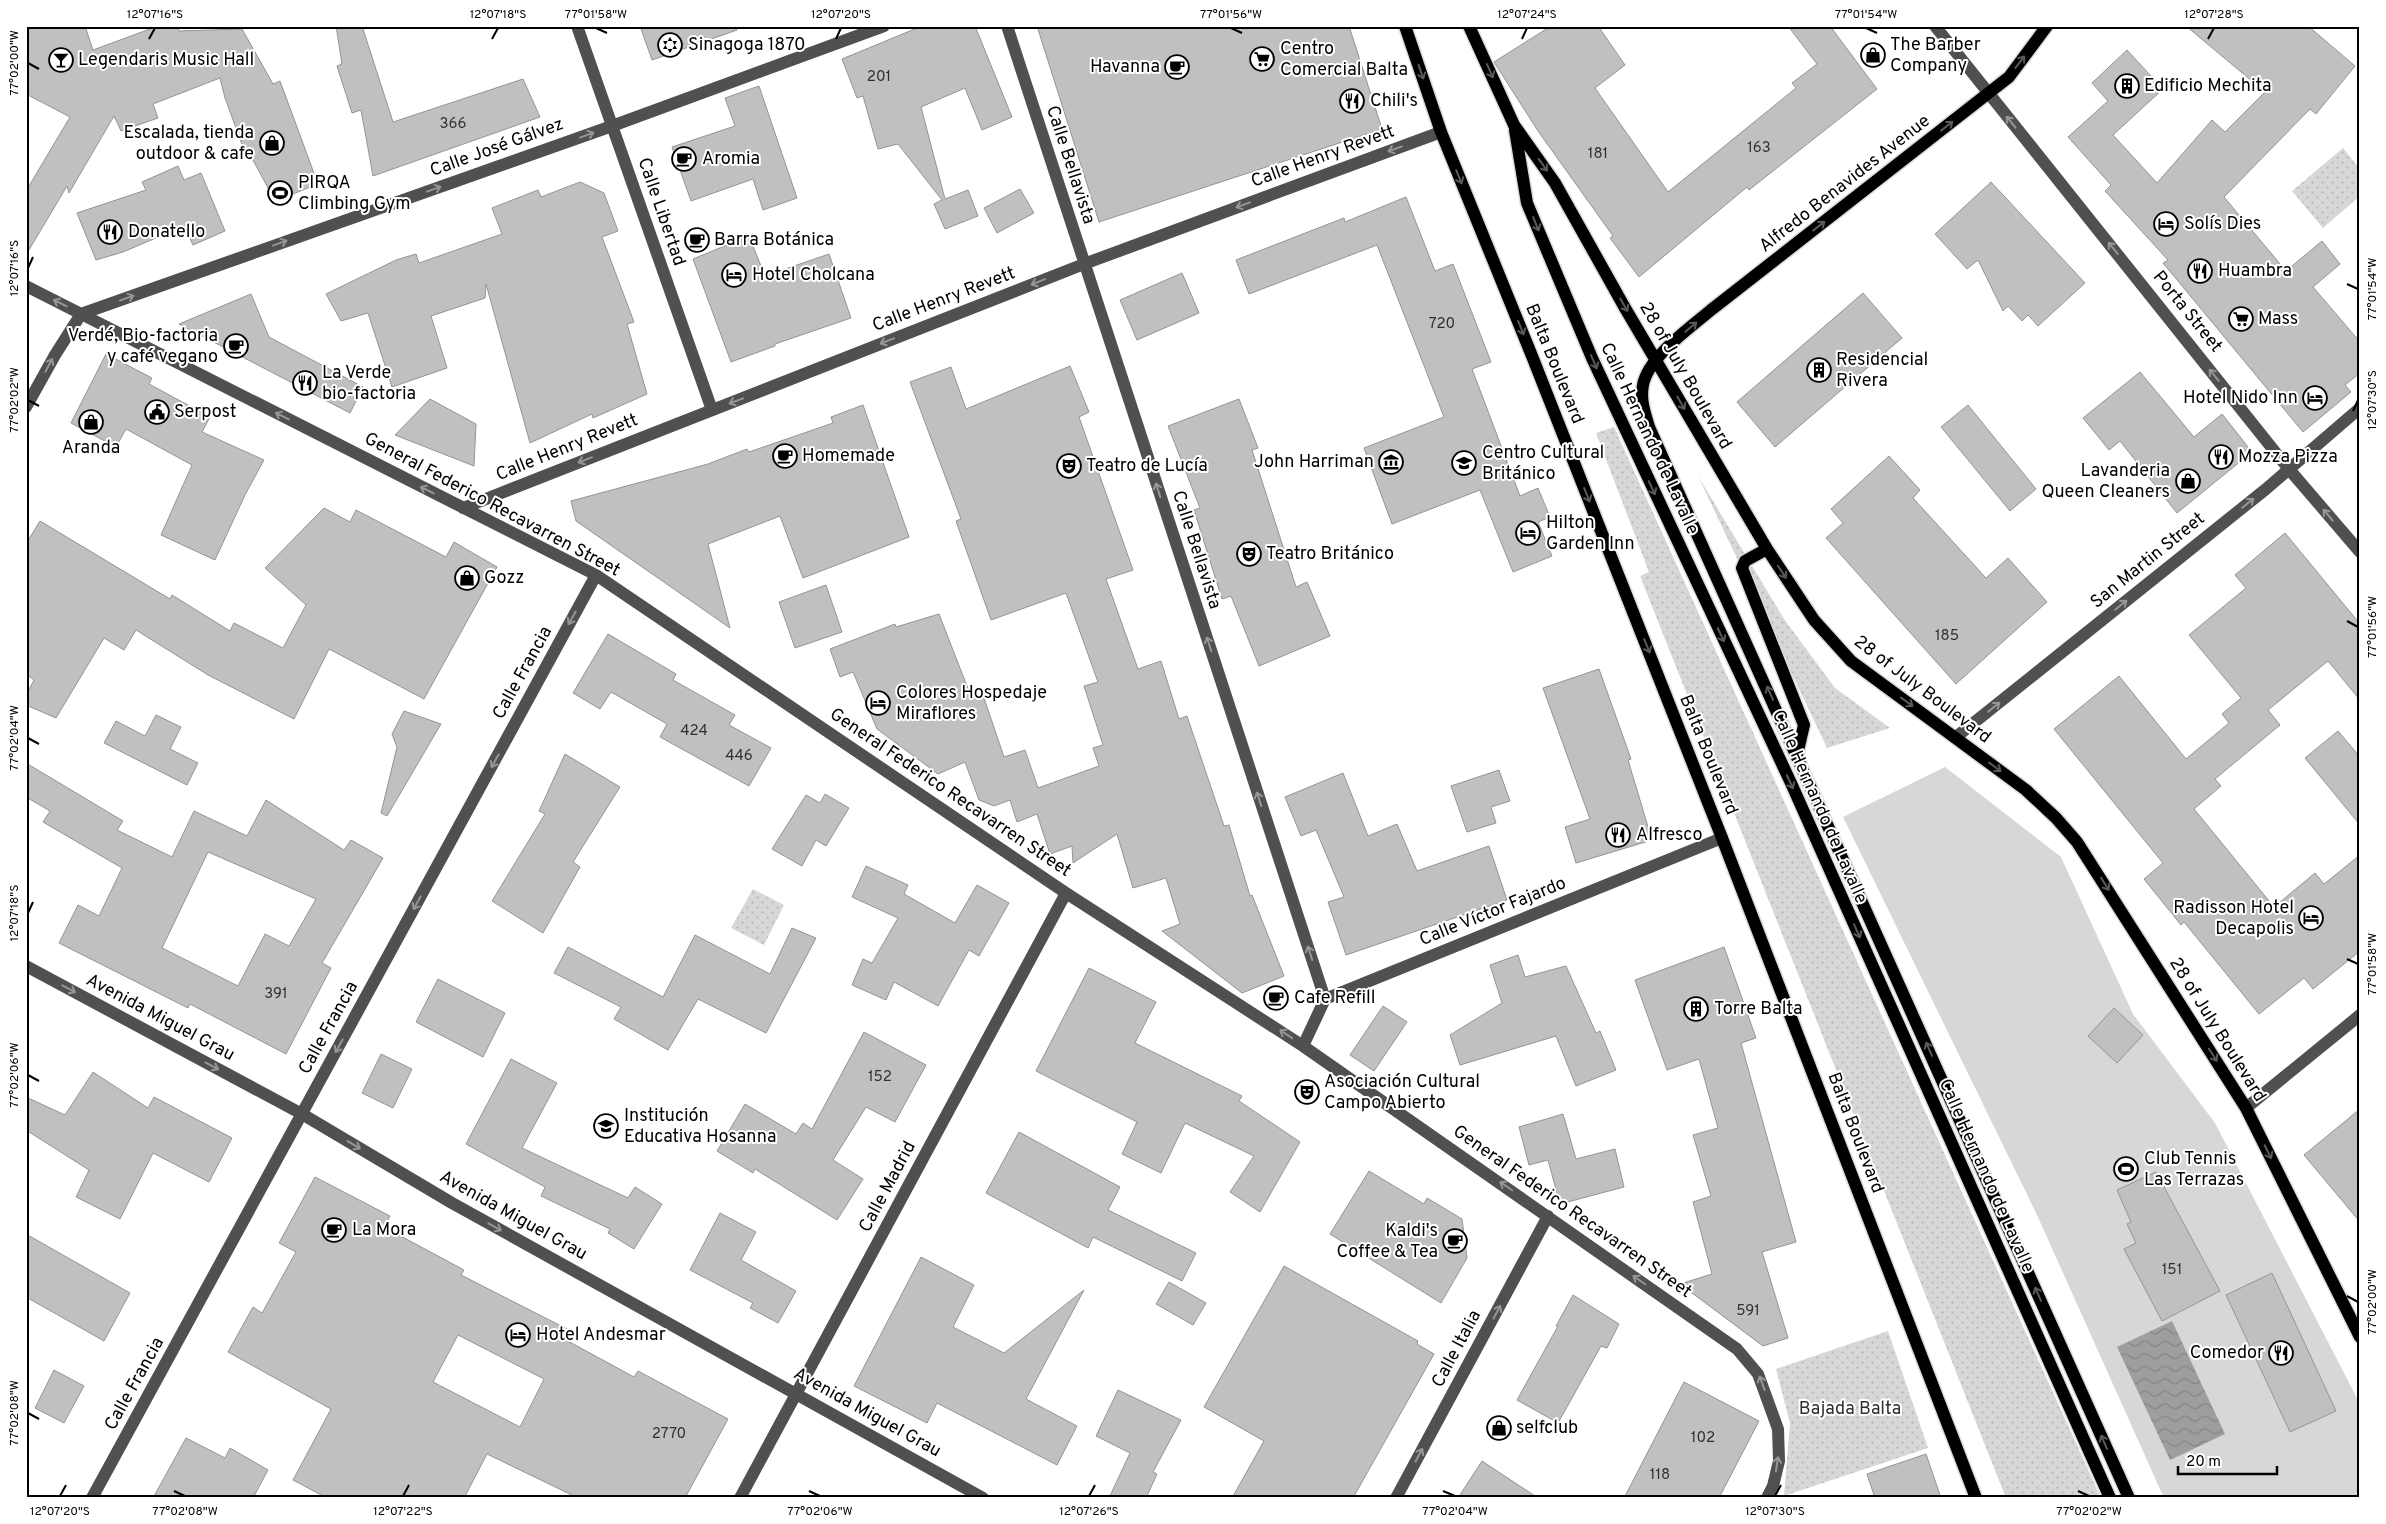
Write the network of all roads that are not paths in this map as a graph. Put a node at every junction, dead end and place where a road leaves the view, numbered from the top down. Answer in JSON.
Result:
{"nodes":[{"id":1,"x":577,"y":26,"type":"edge"},
{"id":2,"x":884,"y":26,"type":"edge"},
{"id":3,"x":1007,"y":26,"type":"edge"},
{"id":4,"x":1405,"y":26,"type":"edge"},
{"id":5,"x":1469,"y":26,"type":"edge"},
{"id":6,"x":1935,"y":26,"type":"edge"},
{"id":7,"x":2048,"y":26,"type":"edge"},
{"id":8,"x":1988,"y":93,"type":"junction"},
{"id":9,"x":1514,"y":125,"type":"junction"},
{"id":10,"x":612,"y":126,"type":"junction"},
{"id":11,"x":1441,"y":132,"type":"junction"},
{"id":12,"x":1084,"y":264,"type":"junction"},
{"id":13,"x":26,"y":286,"type":"edge"},
{"id":14,"x":81,"y":314,"type":"junction"},
{"id":15,"x":1656,"y":361,"type":"junction"},
{"id":16,"x":26,"y":407,"type":"edge"},
{"id":17,"x":2360,"y":408,"type":"edge"},
{"id":18,"x":712,"y":410,"type":"junction"},
{"id":19,"x":2288,"y":468,"type":"junction"},
{"id":20,"x":464,"y":508,"type":"junction"},
{"id":21,"x":1767,"y":549,"type":"junction"},
{"id":22,"x":2360,"y":552,"type":"edge"},
{"id":23,"x":596,"y":575,"type":"junction"},
{"id":24,"x":1956,"y":737,"type":"junction"},
{"id":25,"x":1797,"y":755,"type":"junction"},
{"id":26,"x":1722,"y":838,"type":"junction"},
{"id":27,"x":1066,"y":893,"type":"junction"},
{"id":28,"x":26,"y":966,"type":"edge"},
{"id":29,"x":1326,"y":999,"type":"junction"},
{"id":30,"x":2360,"y":1015,"type":"edge"},
{"id":31,"x":1303,"y":1046,"type":"junction"},
{"id":32,"x":2246,"y":1108,"type":"junction"},
{"id":33,"x":302,"y":1114,"type":"junction"},
{"id":34,"x":1548,"y":1216,"type":"junction"},
{"id":35,"x":2360,"y":1337,"type":"edge"},
{"id":36,"x":797,"y":1395,"type":"junction"},
{"id":37,"x":92,"y":1498,"type":"edge"},
{"id":38,"x":740,"y":1498,"type":"edge"},
{"id":39,"x":983,"y":1498,"type":"edge"},
{"id":40,"x":1396,"y":1498,"type":"edge"},
{"id":41,"x":1767,"y":1498,"type":"edge"},
{"id":42,"x":1976,"y":1498,"type":"edge"},
{"id":43,"x":2110,"y":1498,"type":"edge"},
{"id":44,"x":2129,"y":1498,"type":"edge"}],
"edges":[{"from":1,"to":10,"type":"street","name":"Calle Libertad"},
{"from":2,"to":10,"type":"street","name":"Calle José Gálvez"},
{"from":3,"to":12,"type":"street","name":"Calle Bellavista"},
{"from":4,"to":11,"type":"main road","name":"Balta Boulevard","one_way":true},
{"from":5,"to":9,"type":"main road","name":"28 of July Boulevard","one_way":true},
{"from":6,"to":8,"type":"street","name":"Porta Street"},
{"from":8,"to":7,"type":"main road","name":"Alfredo Benavides Avenue","one_way":true},
{"from":15,"to":8,"type":"main road","name":"Alfredo Benavides Avenue","one_way":true},
{"from":19,"to":8,"type":"street","name":"Porta Street","one_way":true},
{"from":9,"to":15,"type":"main road","name":"28 of July Boulevard","one_way":true},
{"from":9,"to":43,"type":"main road","name":"Calle Hernando de Lavalle","one_way":true},
{"from":14,"to":10,"type":"street","name":"Calle José Gálvez","one_way":true},
{"from":10,"to":18,"type":"street","name":"Calle Libertad"},
{"from":11,"to":12,"type":"street","name":"Calle Henry Revett","one_way":true},
{"from":11,"to":26,"type":"main road","name":"Balta Boulevard","one_way":true},
{"from":12,"to":18,"type":"street","name":"Calle Henry Revett","one_way":true},
{"from":29,"to":12,"type":"street","name":"Calle Bellavista","one_way":true},
{"from":14,"to":13,"type":"street","name":"General Federico Recavarren Street","one_way":true},
{"from":16,"to":14,"type":"street","one_way":true},
{"from":20,"to":14,"type":"street","name":"General Federico Recavarren Street","one_way":true},
{"from":15,"to":21,"type":"main road","name":"28 of July Boulevard","one_way":true},
{"from":25,"to":15,"type":"main road","name":"Calle Hernando de Lavalle","one_way":true},
{"from":17,"to":19,"type":"street","name":"San Martin Street"},
{"from":18,"to":20,"type":"street","name":"Calle Henry Revett","one_way":true},
{"from":22,"to":19,"type":"street","name":"Porta Street","one_way":true},
{"from":24,"to":19,"type":"street","name":"San Martin Street","one_way":true},
{"from":20,"to":23,"type":"street","name":"General Federico Recavarren Street"},
{"from":21,"to":24,"type":"main road","name":"28 of July Boulevard","one_way":true},
{"from":21,"to":25,"type":"main road"},
{"from":23,"to":27,"type":"street","name":"General Federico Recavarren Street"},
{"from":23,"to":33,"type":"street","name":"Calle Francia","one_way":true},
{"from":24,"to":32,"type":"main road","name":"28 of July Boulevard","one_way":true},
{"from":44,"to":25,"type":"main road","name":"Calle Hernando de Lavalle","one_way":true},
{"from":26,"to":29,"type":"street","name":"Calle Víctor Fajardo"},
{"from":26,"to":42,"type":"main road","name":"Balta Boulevard"},
{"from":31,"to":27,"type":"street","name":"General Federico Recavarren Street","one_way":true},
{"from":27,"to":36,"type":"street","name":"Calle Madrid"},
{"from":28,"to":33,"type":"street","name":"Avenida Miguel Grau","one_way":true},
{"from":29,"to":31,"type":"street"},
{"from":30,"to":32,"type":"street"},
{"from":34,"to":31,"type":"street","name":"General Federico Recavarren Street","one_way":true},
{"from":32,"to":35,"type":"main road","name":"28 of July Boulevard","one_way":true},
{"from":33,"to":36,"type":"street","name":"Avenida Miguel Grau","one_way":true},
{"from":33,"to":37,"type":"street","name":"Calle Francia"},
{"from":40,"to":34,"type":"street","name":"Calle Italia","one_way":true},
{"from":41,"to":34,"type":"street","name":"General Federico Recavarren Street","one_way":true},
{"from":36,"to":38,"type":"street","name":"Calle Madrid"},
{"from":36,"to":39,"type":"street","name":"Avenida Miguel Grau"}]}
